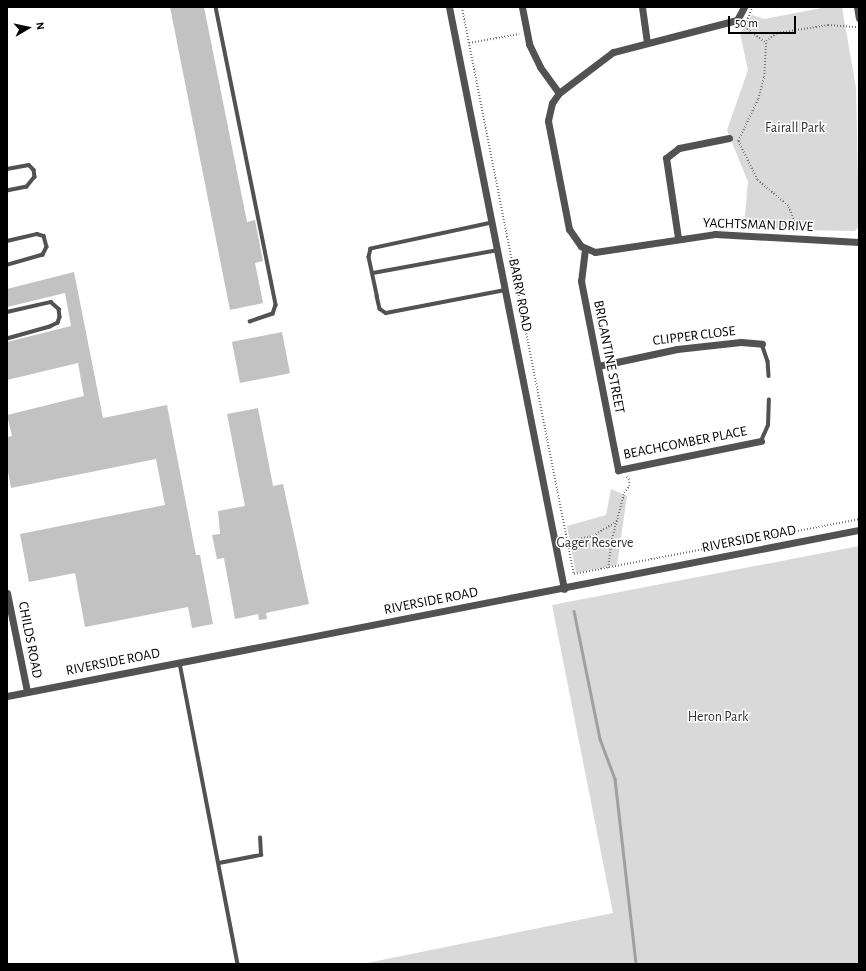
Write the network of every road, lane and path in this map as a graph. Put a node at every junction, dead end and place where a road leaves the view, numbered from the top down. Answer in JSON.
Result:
{"nodes":[{"id":1,"x":216,"y":7,"type":"edge"},
{"id":2,"x":450,"y":7,"type":"edge"},
{"id":3,"x":462,"y":7,"type":"edge"},
{"id":4,"x":522,"y":7,"type":"edge"},
{"id":5,"x":642,"y":7,"type":"edge"},
{"id":6,"x":744,"y":7,"type":"edge"},
{"id":7,"x":753,"y":7,"type":"edge"},
{"id":8,"x":857,"y":7,"type":"edge"},
{"id":9,"x":859,"y":18,"type":"edge"},
{"id":10,"x":859,"y":28,"type":"edge"},
{"id":11,"x":519,"y":34,"type":"dead end"},
{"id":12,"x":647,"y":42,"type":"junction"},
{"id":13,"x":469,"y":43,"type":"junction"},
{"id":14,"x":766,"y":43,"type":"junction"},
{"id":15,"x":559,"y":93,"type":"junction"},
{"id":16,"x":729,"y":138,"type":"dead end"},
{"id":17,"x":7,"y":168,"type":"edge"},
{"id":18,"x":7,"y":191,"type":"edge"},
{"id":19,"x":492,"y":223,"type":"junction"},
{"id":20,"x":678,"y":238,"type":"junction"},
{"id":21,"x":799,"y":240,"type":"junction"},
{"id":22,"x":7,"y":242,"type":"edge"},
{"id":23,"x":859,"y":242,"type":"edge"},
{"id":24,"x":585,"y":249,"type":"junction"},
{"id":25,"x":498,"y":250,"type":"junction"},
{"id":26,"x":7,"y":265,"type":"edge"},
{"id":27,"x":373,"y":273,"type":"junction"},
{"id":28,"x":505,"y":290,"type":"junction"},
{"id":29,"x":7,"y":312,"type":"edge"},
{"id":30,"x":250,"y":322,"type":"dead end"},
{"id":31,"x":7,"y":339,"type":"edge"},
{"id":32,"x":762,"y":344,"type":"joint"},
{"id":33,"x":598,"y":366,"type":"junction"},
{"id":34,"x":769,"y":376,"type":"dead end"},
{"id":35,"x":769,"y":400,"type":"dead end"},
{"id":36,"x":761,"y":441,"type":"joint"},
{"id":37,"x":618,"y":470,"type":"junction"},
{"id":38,"x":859,"y":519,"type":"edge"},
{"id":39,"x":617,"y":521,"type":"junction"},
{"id":40,"x":859,"y":530,"type":"edge"},
{"id":41,"x":566,"y":541,"type":"junction"},
{"id":42,"x":608,"y":568,"type":"junction"},
{"id":43,"x":564,"y":588,"type":"junction"},
{"id":44,"x":7,"y":593,"type":"edge"},
{"id":45,"x":180,"y":663,"type":"junction"},
{"id":46,"x":27,"y":691,"type":"junction"},
{"id":47,"x":7,"y":696,"type":"edge"},
{"id":48,"x":260,"y":838,"type":"dead end"},
{"id":49,"x":219,"y":863,"type":"junction"},
{"id":50,"x":238,"y":964,"type":"edge"}],
"edges":[{"from":1,"to":30,"type":"lane"},
{"from":2,"to":19,"type":"street","name":"BARRY ROAD"},
{"from":3,"to":13,"type":"path"},
{"from":4,"to":15,"type":"street"},
{"from":5,"to":12,"type":"street"},
{"from":6,"to":12,"type":"street"},
{"from":7,"to":14,"type":"path"},
{"from":8,"to":9,"type":"street"},
{"from":10,"to":14,"type":"path"},
{"from":11,"to":13,"type":"path"},
{"from":12,"to":15,"type":"street"},
{"from":13,"to":41,"type":"path"},
{"from":14,"to":21,"type":"path"},
{"from":15,"to":24,"type":"street"},
{"from":16,"to":20,"type":"street"},
{"from":17,"to":18,"type":"lane"},
{"from":19,"to":25,"type":"street","name":"BARRY ROAD"},
{"from":19,"to":27,"type":"lane"},
{"from":20,"to":21,"type":"street","name":"YACHTSMAN DRIVE"},
{"from":20,"to":24,"type":"street","name":"YACHTSMAN DRIVE"},
{"from":21,"to":23,"type":"street","name":"YACHTSMAN DRIVE"},
{"from":22,"to":26,"type":"lane"},
{"from":24,"to":33,"type":"street","name":"BRIGANTINE STREET"},
{"from":25,"to":27,"type":"lane"},
{"from":25,"to":28,"type":"street","name":"BARRY ROAD"},
{"from":27,"to":28,"type":"lane"},
{"from":28,"to":43,"type":"street","name":"BARRY ROAD"},
{"from":29,"to":31,"type":"lane"},
{"from":32,"to":33,"type":"street","name":"CLIPPER CLOSE"},
{"from":32,"to":34,"type":"lane","name":"CLIPPER CLOSE"},
{"from":33,"to":37,"type":"street","name":"BRIGANTINE STREET"},
{"from":35,"to":36,"type":"lane","name":"BEACHCOMBER PLACE"},
{"from":36,"to":37,"type":"street","name":"BEACHCOMBER PLACE"},
{"from":37,"to":39,"type":"path"},
{"from":38,"to":42,"type":"path"},
{"from":39,"to":41,"type":"path"},
{"from":39,"to":42,"type":"path"},
{"from":40,"to":43,"type":"street","name":"RIVERSIDE ROAD"},
{"from":41,"to":42,"type":"path"},
{"from":43,"to":45,"type":"street","name":"RIVERSIDE ROAD"},
{"from":44,"to":46,"type":"street","name":"CHILDS ROAD"},
{"from":45,"to":46,"type":"street","name":"RIVERSIDE ROAD"},
{"from":45,"to":49,"type":"lane"},
{"from":46,"to":47,"type":"street","name":"RIVERSIDE ROAD"},
{"from":48,"to":49,"type":"lane"},
{"from":49,"to":50,"type":"lane"}]}
